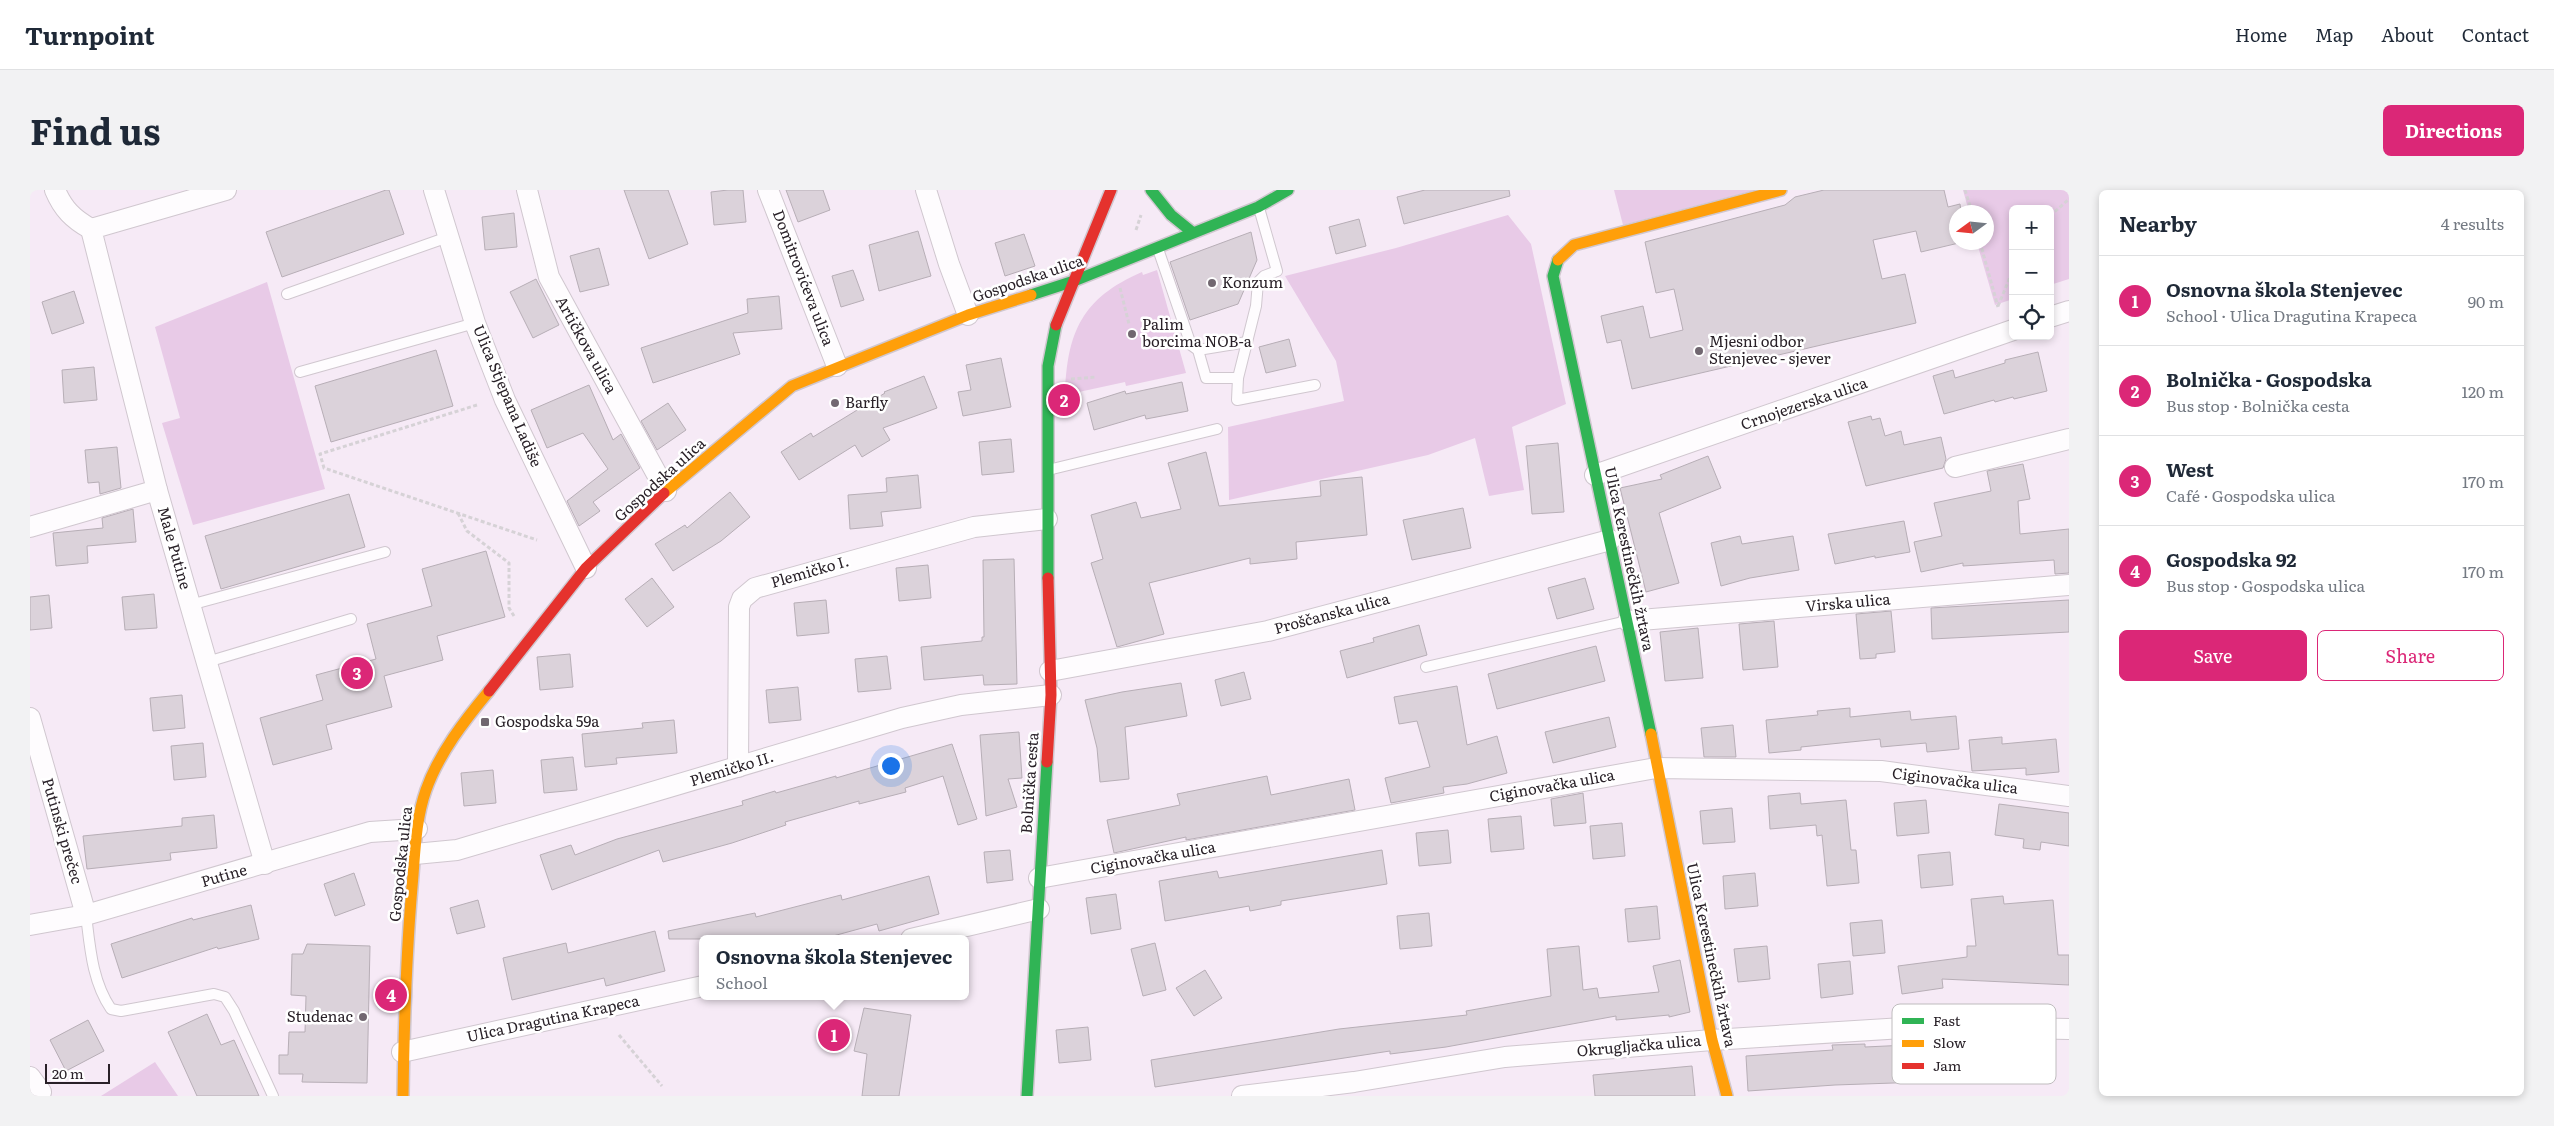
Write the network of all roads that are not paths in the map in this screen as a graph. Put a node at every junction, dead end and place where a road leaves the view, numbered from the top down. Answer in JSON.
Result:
{"nodes":[{"id":1,"x":55,"y":190,"type":"edge"},
{"id":2,"x":226,"y":190,"type":"edge"},
{"id":3,"x":434,"y":190,"type":"edge"},
{"id":4,"x":527,"y":190,"type":"edge"},
{"id":5,"x":768,"y":190,"type":"edge"},
{"id":6,"x":926,"y":190,"type":"edge"},
{"id":7,"x":1111,"y":190,"type":"edge"},
{"id":8,"x":1151,"y":190,"type":"edge"},
{"id":9,"x":1288,"y":190,"type":"edge"},
{"id":10,"x":1781,"y":190,"type":"edge"},
{"id":11,"x":177,"y":196,"type":"edge"},
{"id":12,"x":1258,"y":207,"type":"junction"},
{"id":13,"x":91,"y":229,"type":"junction"},
{"id":14,"x":1192,"y":232,"type":"junction"},
{"id":15,"x":448,"y":237,"type":"junction"},
{"id":16,"x":1157,"y":246,"type":"junction"},
{"id":17,"x":1074,"y":281,"type":"junction"},
{"id":18,"x":287,"y":294,"type":"dead end"},
{"id":19,"x":2069,"y":311,"type":"edge"},
{"id":20,"x":968,"y":315,"type":"junction"},
{"id":21,"x":2054,"y":316,"type":"edge"},
{"id":22,"x":475,"y":323,"type":"junction"},
{"id":23,"x":2009,"y":331,"type":"edge"},
{"id":24,"x":1247,"y":342,"type":"junction"},
{"id":25,"x":1198,"y":350,"type":"junction"},
{"id":26,"x":837,"y":366,"type":"junction"},
{"id":27,"x":300,"y":372,"type":"dead end"},
{"id":28,"x":1238,"y":378,"type":"junction"},
{"id":29,"x":1315,"y":385,"type":"dead end"},
{"id":30,"x":1217,"y":429,"type":"dead end"},
{"id":31,"x":2069,"y":439,"type":"edge"},
{"id":32,"x":1955,"y":466,"type":"dead end"},
{"id":33,"x":1048,"y":471,"type":"junction"},
{"id":34,"x":1595,"y":475,"type":"junction"},
{"id":35,"x":157,"y":490,"type":"junction"},
{"id":36,"x":666,"y":491,"type":"junction"},
{"id":37,"x":1048,"y":519,"type":"junction"},
{"id":38,"x":30,"y":527,"type":"edge"},
{"id":39,"x":1610,"y":540,"type":"junction"},
{"id":40,"x":385,"y":552,"type":"dead end"},
{"id":41,"x":586,"y":568,"type":"junction"},
{"id":42,"x":2069,"y":585,"type":"edge"},
{"id":43,"x":190,"y":605,"type":"junction"},
{"id":44,"x":351,"y":619,"type":"dead end"},
{"id":45,"x":1628,"y":621,"type":"junction"},
{"id":46,"x":207,"y":662,"type":"junction"},
{"id":47,"x":1426,"y":667,"type":"dead end"},
{"id":48,"x":1050,"y":671,"type":"junction"},
{"id":49,"x":1051,"y":695,"type":"junction"},
{"id":50,"x":30,"y":718,"type":"edge"},
{"id":51,"x":738,"y":768,"type":"junction"},
{"id":52,"x":1656,"y":768,"type":"junction"},
{"id":53,"x":2069,"y":796,"type":"edge"},
{"id":54,"x":417,"y":829,"type":"junction"},
{"id":55,"x":415,"y":854,"type":"junction"},
{"id":56,"x":265,"y":864,"type":"junction"},
{"id":57,"x":1040,"y":878,"type":"junction"},
{"id":58,"x":1038,"y":909,"type":"junction"},
{"id":59,"x":86,"y":915,"type":"junction"},
{"id":60,"x":30,"y":925,"type":"edge"},
{"id":61,"x":928,"y":935,"type":"edge"},
{"id":62,"x":699,"y":987,"type":"edge"},
{"id":63,"x":1892,"y":1029,"type":"edge"},
{"id":64,"x":2056,"y":1029,"type":"edge"},
{"id":65,"x":2069,"y":1029,"type":"edge"},
{"id":66,"x":1712,"y":1040,"type":"junction"},
{"id":67,"x":402,"y":1052,"type":"junction"},
{"id":68,"x":273,"y":1096,"type":"edge"},
{"id":69,"x":403,"y":1096,"type":"edge"},
{"id":70,"x":1027,"y":1096,"type":"edge"},
{"id":71,"x":1242,"y":1096,"type":"edge"},
{"id":72,"x":1727,"y":1096,"type":"edge"}],
"edges":[{"from":1,"to":13,"type":"street"},
{"from":2,"to":11,"type":"street"},
{"from":3,"to":15,"type":"street","name":"Ulica Stjepana Ladiše"},
{"from":4,"to":36,"type":"street","name":"Artičkova ulica"},
{"from":5,"to":26,"type":"street","name":"Domitrovićeva ulica"},
{"from":6,"to":20,"type":"street"},
{"from":7,"to":17,"type":"street","name":"Bolnička cesta"},
{"from":8,"to":14,"type":"street"},
{"from":9,"to":12,"type":"street","name":"Gospodska ulica"},
{"from":10,"to":34,"type":"street","name":"Ulica Kerestinečkih žrtava"},
{"from":11,"to":13,"type":"street"},
{"from":12,"to":14,"type":"street","name":"Gospodska ulica"},
{"from":12,"to":24,"type":"lane"},
{"from":13,"to":35,"type":"street","name":"Male Putine"},
{"from":14,"to":16,"type":"street","name":"Gospodska ulica"},
{"from":15,"to":18,"type":"lane"},
{"from":15,"to":22,"type":"street","name":"Ulica Stjepana Ladiše"},
{"from":16,"to":17,"type":"street","name":"Gospodska ulica"},
{"from":16,"to":25,"type":"lane"},
{"from":17,"to":20,"type":"street","name":"Gospodska ulica"},
{"from":17,"to":33,"type":"street","name":"Bolnička cesta"},
{"from":19,"to":21,"type":"street"},
{"from":20,"to":26,"type":"street","name":"Gospodska ulica"},
{"from":22,"to":27,"type":"lane"},
{"from":22,"to":41,"type":"street","name":"Ulica Stjepana Ladiše"},
{"from":23,"to":34,"type":"street","name":"Crnojezerska ulica"},
{"from":24,"to":25,"type":"lane"},
{"from":24,"to":28,"type":"lane"},
{"from":25,"to":28,"type":"lane"},
{"from":26,"to":36,"type":"street","name":"Gospodska ulica"},
{"from":28,"to":29,"type":"lane"},
{"from":30,"to":33,"type":"lane"},
{"from":31,"to":32,"type":"street"},
{"from":33,"to":37,"type":"street","name":"Bolnička cesta"},
{"from":34,"to":39,"type":"street","name":"Ulica Kerestinečkih žrtava"},
{"from":35,"to":38,"type":"street"},
{"from":35,"to":43,"type":"street","name":"Male Putine"},
{"from":36,"to":41,"type":"street","name":"Gospodska ulica"},
{"from":37,"to":48,"type":"street","name":"Bolnička cesta"},
{"from":37,"to":51,"type":"street","name":"Plemičko I."},
{"from":39,"to":45,"type":"street","name":"Ulica Kerestinečkih žrtava"},
{"from":39,"to":48,"type":"street","name":"Proščanska ulica"},
{"from":40,"to":43,"type":"lane"},
{"from":41,"to":54,"type":"street","name":"Gospodska ulica"},
{"from":42,"to":45,"type":"street","name":"Virska ulica"},
{"from":43,"to":46,"type":"street","name":"Male Putine"},
{"from":44,"to":46,"type":"lane"},
{"from":45,"to":47,"type":"lane"},
{"from":45,"to":52,"type":"street","name":"Ulica Kerestinečkih žrtava"},
{"from":46,"to":56,"type":"street","name":"Male Putine"},
{"from":48,"to":49,"type":"street","name":"Bolnička cesta"},
{"from":49,"to":51,"type":"street","name":"Plemičko II."},
{"from":49,"to":57,"type":"street","name":"Bolnička cesta"},
{"from":50,"to":59,"type":"street","name":"Putinski prečec"},
{"from":51,"to":55,"type":"street","name":"Plemičko II."},
{"from":52,"to":53,"type":"street","name":"Ciginovačka ulica"},
{"from":52,"to":57,"type":"street","name":"Ciginovačka ulica"},
{"from":52,"to":66,"type":"street","name":"Ulica Kerestinečkih žrtava"},
{"from":54,"to":55,"type":"street","name":"Gospodska ulica"},
{"from":54,"to":56,"type":"street","name":"Putine"},
{"from":55,"to":67,"type":"street","name":"Gospodska ulica"},
{"from":56,"to":59,"type":"street","name":"Putine"},
{"from":57,"to":58,"type":"street","name":"Bolnička cesta"},
{"from":58,"to":61,"type":"street"},
{"from":58,"to":70,"type":"street","name":"Bolnička cesta"},
{"from":59,"to":60,"type":"street","name":"Putine"},
{"from":59,"to":68,"type":"lane"},
{"from":62,"to":67,"type":"street","name":"Ulica Dragutina Krapeca"},
{"from":63,"to":66,"type":"street","name":"Okrugljačka ulica"},
{"from":64,"to":65,"type":"street","name":"Okrugljačka ulica"},
{"from":66,"to":71,"type":"street","name":"Okrugljačka ulica"},
{"from":66,"to":72,"type":"street","name":"Ulica Kerestinečkih žrtava"},
{"from":67,"to":69,"type":"street","name":"Gospodska ulica"}]}
